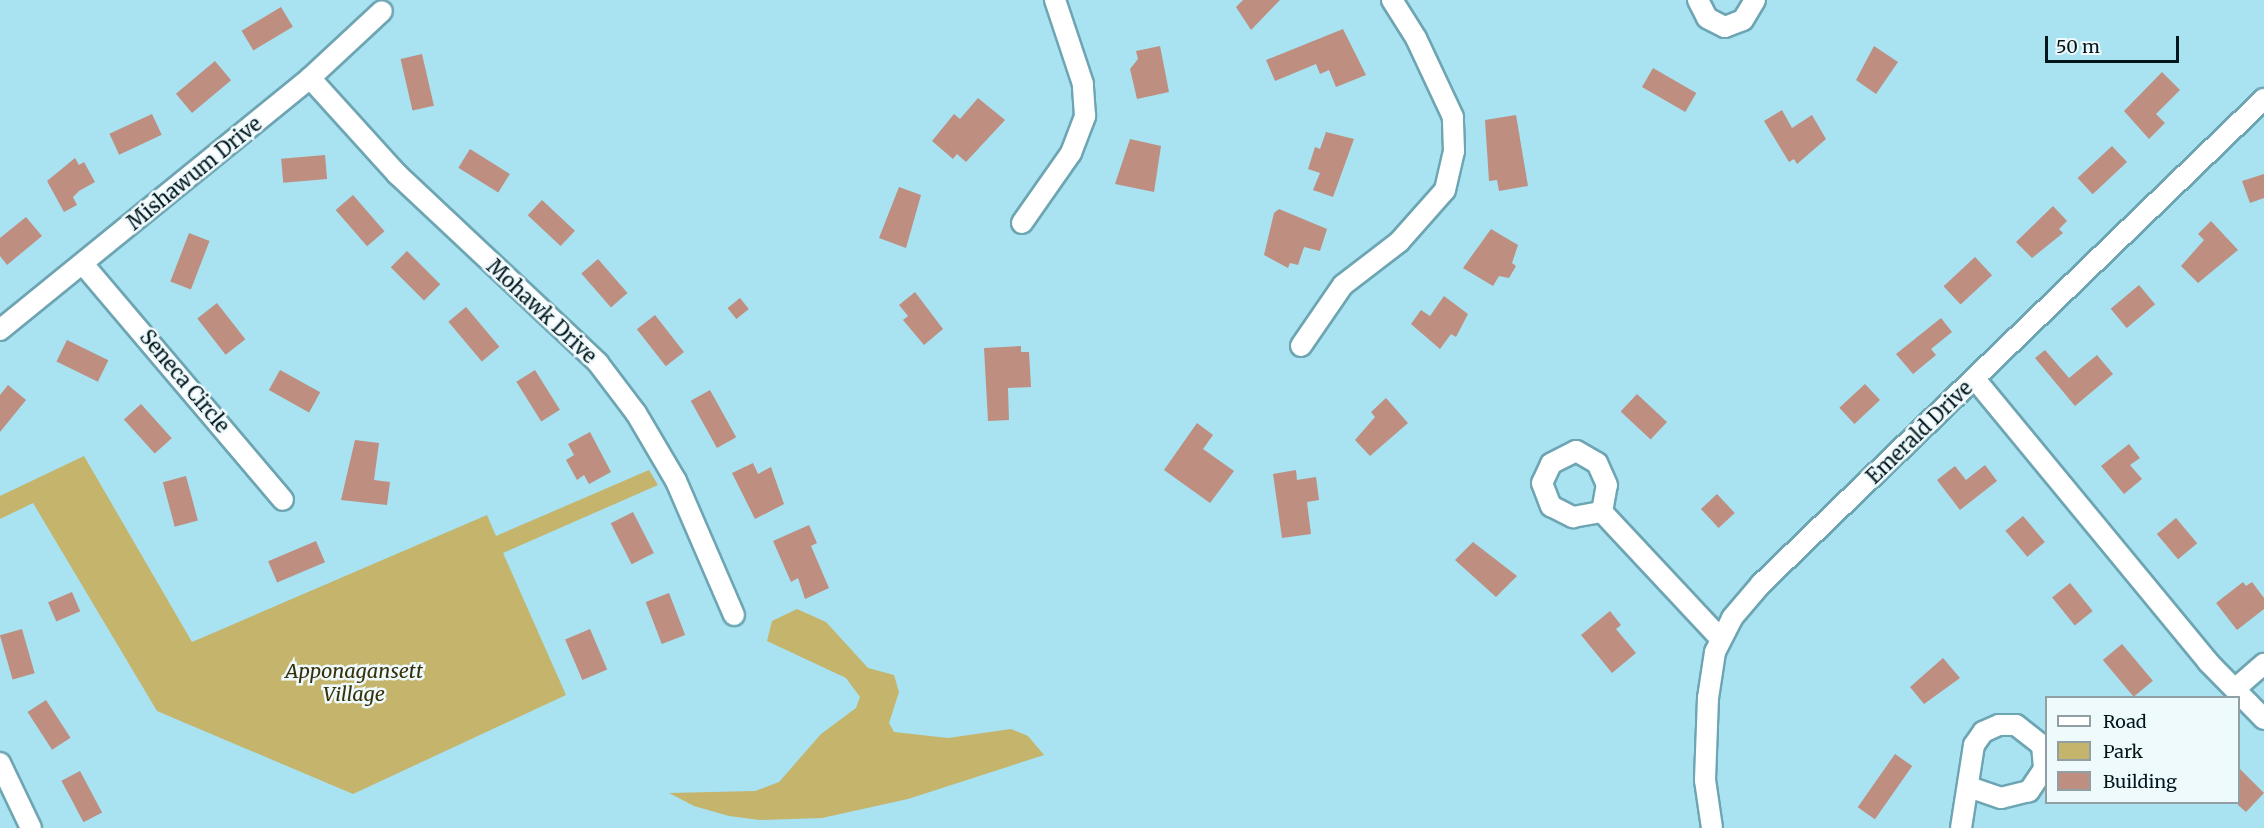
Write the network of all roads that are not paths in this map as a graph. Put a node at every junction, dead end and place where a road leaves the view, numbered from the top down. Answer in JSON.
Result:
{"nodes":[{"id":1,"x":1055,"y":0,"type":"edge"},
{"id":2,"x":1392,"y":0,"type":"edge"},
{"id":3,"x":1698,"y":0,"type":"edge"},
{"id":4,"x":1755,"y":0,"type":"edge"},
{"id":5,"x":382,"y":11,"type":"dead end"},
{"id":6,"x":310,"y":78,"type":"junction"},
{"id":7,"x":2264,"y":99,"type":"edge"},
{"id":8,"x":1022,"y":223,"type":"dead end"},
{"id":9,"x":83,"y":264,"type":"junction"},
{"id":10,"x":0,"y":330,"type":"edge"},
{"id":11,"x":1301,"y":346,"type":"dead end"},
{"id":12,"x":1975,"y":379,"type":"junction"},
{"id":13,"x":283,"y":500,"type":"dead end"},
{"id":14,"x":1602,"y":512,"type":"dead end"},
{"id":15,"x":734,"y":615,"type":"dead end"},
{"id":16,"x":1720,"y":638,"type":"junction"},
{"id":17,"x":2264,"y":664,"type":"edge"},
{"id":18,"x":2236,"y":688,"type":"junction"},
{"id":19,"x":2264,"y":719,"type":"edge"},
{"id":20,"x":0,"y":763,"type":"edge"},
{"id":21,"x":1969,"y":787,"type":"dead end"},
{"id":22,"x":31,"y":828,"type":"edge"},
{"id":23,"x":1712,"y":828,"type":"edge"},
{"id":24,"x":1961,"y":828,"type":"edge"}],
"edges":[{"from":1,"to":8,"type":"street"},
{"from":2,"to":11,"type":"street"},
{"from":3,"to":4,"type":"street"},
{"from":5,"to":6,"type":"street","name":"Mishawum Drive"},
{"from":6,"to":9,"type":"street","name":"Mishawum Drive"},
{"from":6,"to":15,"type":"street","name":"Mohawk Drive"},
{"from":7,"to":12,"type":"street","name":"Emerald Drive"},
{"from":9,"to":10,"type":"street","name":"Mishawum Drive"},
{"from":9,"to":13,"type":"street","name":"Seneca Circle"},
{"from":12,"to":16,"type":"street","name":"Emerald Drive"},
{"from":12,"to":18,"type":"street"},
{"from":14,"to":16,"type":"street"},
{"from":16,"to":23,"type":"street","name":"Emerald Drive"},
{"from":17,"to":18,"type":"street"},
{"from":18,"to":19,"type":"street"},
{"from":20,"to":22,"type":"street"},
{"from":21,"to":24,"type":"street"}]}
